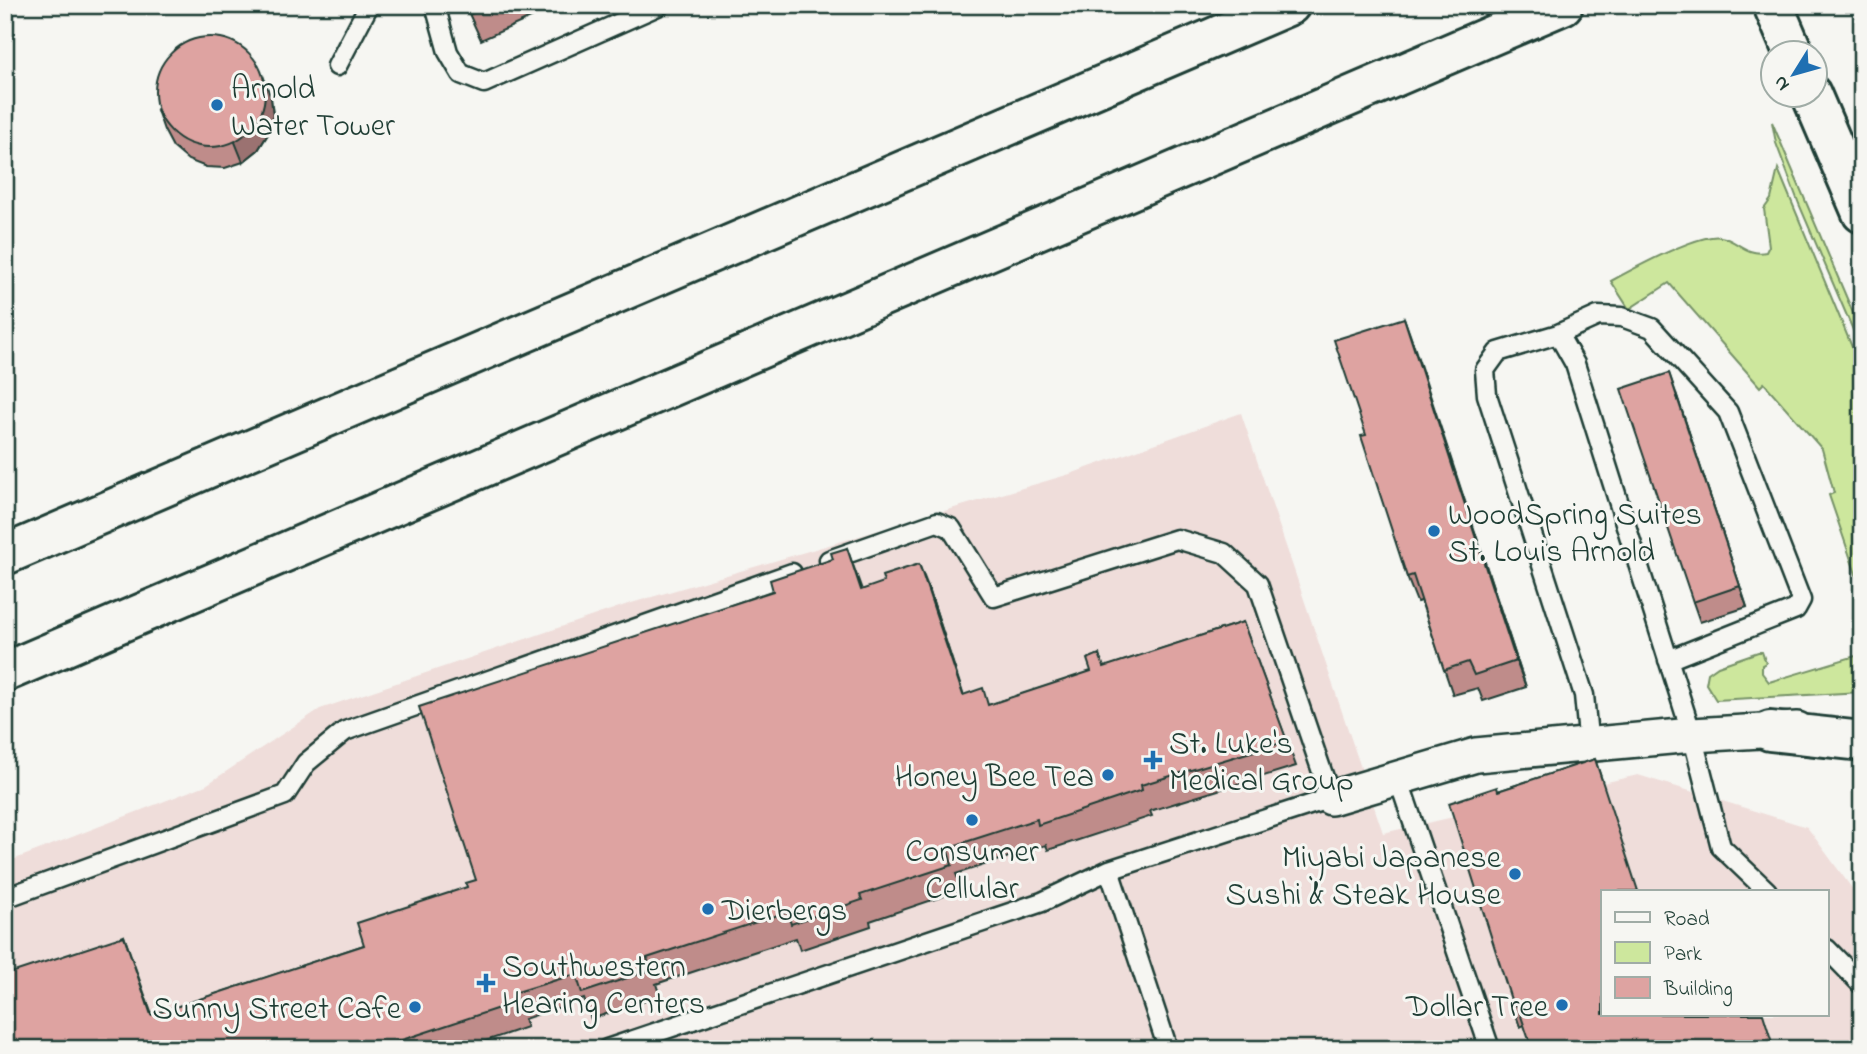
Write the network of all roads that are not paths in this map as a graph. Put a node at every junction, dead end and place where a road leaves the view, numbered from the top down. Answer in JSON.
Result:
{"nodes":[{"id":1,"x":369,"y":5,"type":"edge"},
{"id":2,"x":435,"y":5,"type":"edge"},
{"id":3,"x":660,"y":5,"type":"edge"},
{"id":4,"x":1290,"y":5,"type":"edge"},
{"id":5,"x":1563,"y":5,"type":"edge"},
{"id":6,"x":1773,"y":5,"type":"edge"},
{"id":7,"x":1787,"y":38,"type":"edge"},
{"id":8,"x":337,"y":66,"type":"dead end"},
{"id":9,"x":1817,"y":108,"type":"edge"},
{"id":10,"x":1862,"y":212,"type":"edge"},
{"id":11,"x":1558,"y":334,"type":"junction"},
{"id":12,"x":5,"y":555,"type":"edge"},
{"id":13,"x":1668,"y":660,"type":"junction"},
{"id":14,"x":5,"y":672,"type":"edge"},
{"id":15,"x":1862,"y":723,"type":"edge"},
{"id":16,"x":1770,"y":731,"type":"junction"},
{"id":17,"x":1692,"y":735,"type":"junction"},
{"id":18,"x":1862,"y":741,"type":"edge"},
{"id":19,"x":1589,"y":747,"type":"junction"},
{"id":20,"x":1398,"y":778,"type":"junction"},
{"id":21,"x":1331,"y":798,"type":"junction"},
{"id":22,"x":1110,"y":870,"type":"junction"},
{"id":23,"x":1766,"y":890,"type":"edge"},
{"id":24,"x":5,"y":898,"type":"edge"},
{"id":25,"x":1828,"y":949,"type":"edge"},
{"id":26,"x":1862,"y":985,"type":"edge"},
{"id":27,"x":607,"y":1049,"type":"edge"},
{"id":28,"x":1168,"y":1049,"type":"edge"},
{"id":29,"x":1490,"y":1049,"type":"edge"}],
"edges":[{"from":1,"to":8,"type":"lane"},
{"from":2,"to":3,"type":"lane"},
{"from":4,"to":12,"type":"main road"},
{"from":5,"to":14,"type":"main road"},
{"from":6,"to":7,"type":"main road"},
{"from":9,"to":10,"type":"main road"},
{"from":11,"to":13,"type":"lane"},
{"from":11,"to":13,"type":"lane"},
{"from":11,"to":19,"type":"lane"},
{"from":13,"to":17,"type":"lane"},
{"from":15,"to":16,"type":"street"},
{"from":16,"to":17,"type":"street"},
{"from":16,"to":18,"type":"main road"},
{"from":17,"to":19,"type":"street"},
{"from":17,"to":23,"type":"lane"},
{"from":19,"to":20,"type":"street"},
{"from":20,"to":21,"type":"street"},
{"from":20,"to":29,"type":"lane"},
{"from":21,"to":22,"type":"lane"},
{"from":21,"to":24,"type":"lane"},
{"from":22,"to":27,"type":"lane"},
{"from":22,"to":28,"type":"lane"},
{"from":25,"to":26,"type":"lane"}]}
